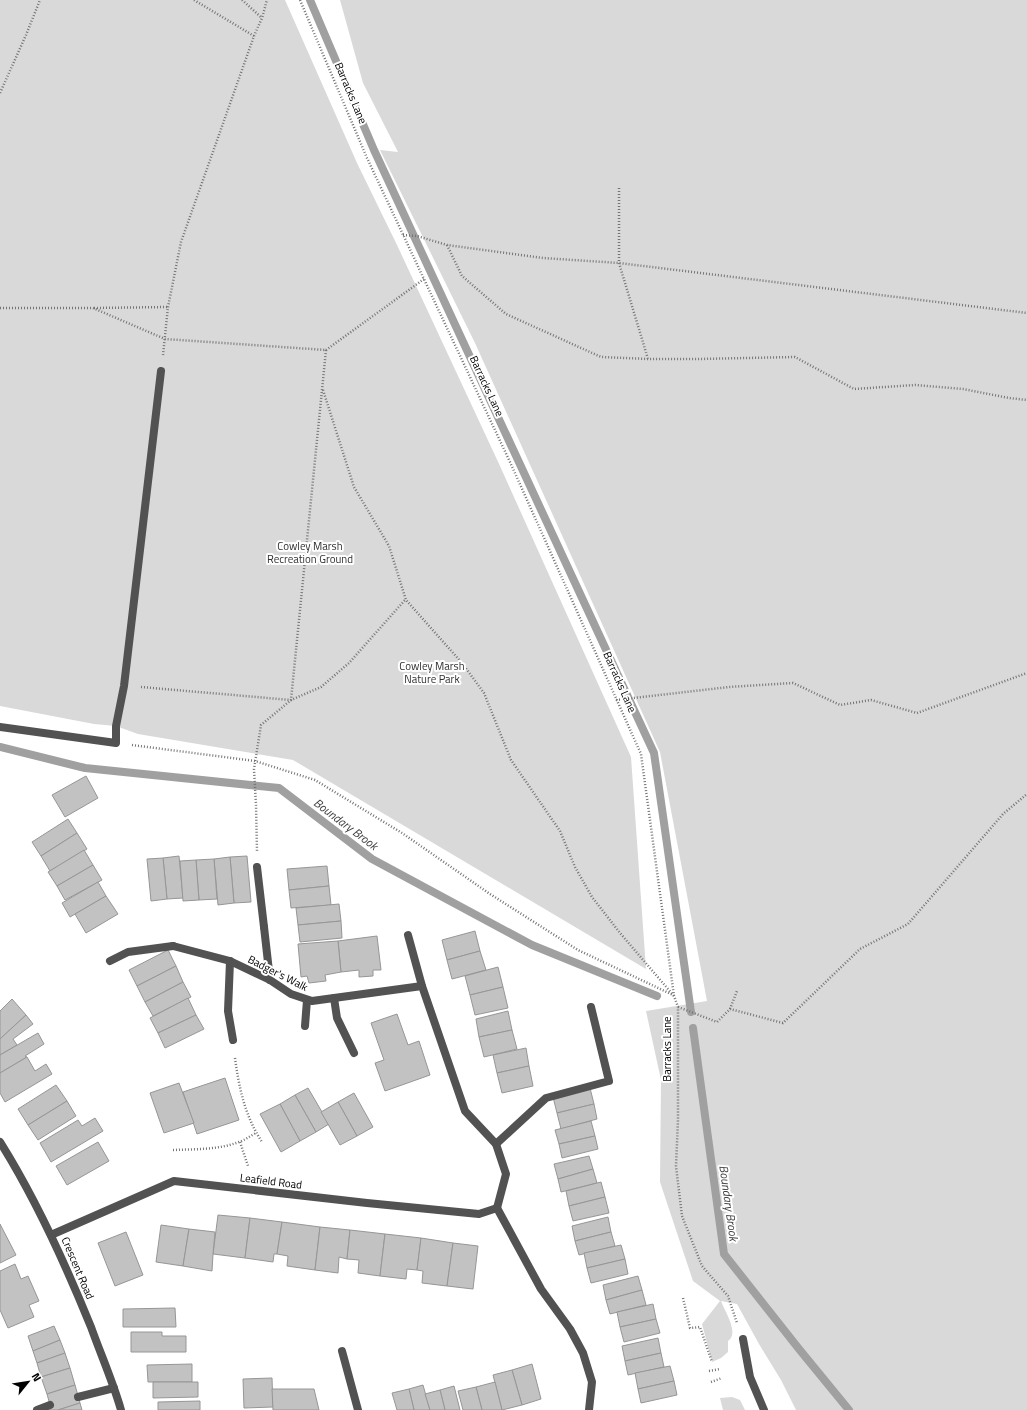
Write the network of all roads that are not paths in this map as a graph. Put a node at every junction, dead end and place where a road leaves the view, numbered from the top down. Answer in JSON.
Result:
{"nodes":[{"id":1,"x":161,"y":371,"type":"road end"},
{"id":2,"x":0,"y":727,"type":"edge"},
{"id":3,"x":257,"y":867,"type":"road end"},
{"id":4,"x":408,"y":935,"type":"dead end"},
{"id":5,"x":110,"y":961,"type":"dead end"},
{"id":6,"x":230,"y":961,"type":"junction"},
{"id":7,"x":270,"y":980,"type":"junction"},
{"id":8,"x":422,"y":986,"type":"junction"},
{"id":9,"x":334,"y":998,"type":"junction"},
{"id":10,"x":307,"y":1000,"type":"junction"},
{"id":11,"x":591,"y":1007,"type":"dead end"},
{"id":12,"x":305,"y":1026,"type":"dead end"},
{"id":13,"x":233,"y":1040,"type":"road end"},
{"id":14,"x":354,"y":1053,"type":"dead end"},
{"id":15,"x":0,"y":1142,"type":"edge"},
{"id":16,"x":496,"y":1144,"type":"junction"},
{"id":17,"x":497,"y":1208,"type":"junction"},
{"id":18,"x":51,"y":1235,"type":"junction"},
{"id":19,"x":743,"y":1339,"type":"road end"},
{"id":20,"x":342,"y":1351,"type":"dead end"},
{"id":21,"x":114,"y":1388,"type":"junction"},
{"id":22,"x":78,"y":1397,"type":"dead end"},
{"id":23,"x":50,"y":1405,"type":"dead end"},
{"id":24,"x":37,"y":1410,"type":"edge"},
{"id":25,"x":121,"y":1410,"type":"edge"},
{"id":26,"x":358,"y":1410,"type":"edge"},
{"id":27,"x":589,"y":1410,"type":"edge"},
{"id":28,"x":764,"y":1410,"type":"edge"}],
"edges":[{"from":1,"to":2,"type":"street"},
{"from":3,"to":7,"type":"street"},
{"from":4,"to":8,"type":"street"},
{"from":5,"to":6,"type":"street","name":"Badger's Walk"},
{"from":6,"to":7,"type":"street","name":"Badger's Walk"},
{"from":6,"to":13,"type":"street"},
{"from":7,"to":10,"type":"street","name":"Badger's Walk"},
{"from":8,"to":9,"type":"street","name":"Badger's Walk"},
{"from":8,"to":16,"type":"street"},
{"from":9,"to":10,"type":"street","name":"Badger's Walk"},
{"from":9,"to":14,"type":"street"},
{"from":10,"to":12,"type":"street"},
{"from":11,"to":16,"type":"street"},
{"from":15,"to":18,"type":"street","name":"Crescent Road"},
{"from":16,"to":17,"type":"street"},
{"from":17,"to":18,"type":"street","name":"Leafield Road"},
{"from":17,"to":27,"type":"street"},
{"from":18,"to":21,"type":"street","name":"Crescent Road"},
{"from":19,"to":28,"type":"street"},
{"from":20,"to":26,"type":"street"},
{"from":21,"to":22,"type":"street"},
{"from":21,"to":25,"type":"street","name":"Crescent Road"},
{"from":23,"to":24,"type":"street"}]}
